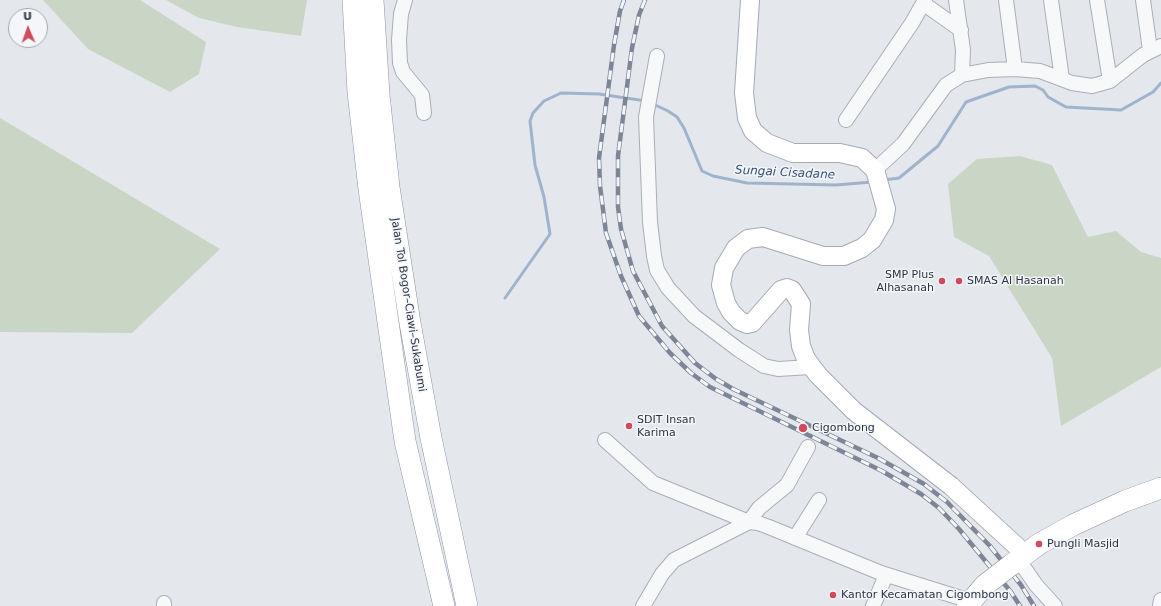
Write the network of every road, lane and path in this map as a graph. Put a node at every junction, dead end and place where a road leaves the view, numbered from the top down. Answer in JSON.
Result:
{"nodes":[{"id":1,"x":353,"y":0,"type":"edge"},
{"id":2,"x":373,"y":0,"type":"edge"},
{"id":3,"x":405,"y":0,"type":"edge"},
{"id":4,"x":750,"y":0,"type":"edge"},
{"id":5,"x":956,"y":0,"type":"edge"},
{"id":6,"x":1006,"y":0,"type":"edge"},
{"id":7,"x":1051,"y":0,"type":"edge"},
{"id":8,"x":1097,"y":0,"type":"edge"},
{"id":9,"x":1143,"y":0,"type":"edge"},
{"id":10,"x":925,"y":2,"type":"edge"},
{"id":11,"x":961,"y":30,"type":"junction"},
{"id":12,"x":1156,"y":48,"type":"edge"},
{"id":13,"x":657,"y":56,"type":"dead end"},
{"id":14,"x":1015,"y":69,"type":"junction"},
{"id":15,"x":962,"y":76,"type":"junction"},
{"id":16,"x":1062,"y":79,"type":"junction"},
{"id":17,"x":1110,"y":81,"type":"junction"},
{"id":18,"x":424,"y":113,"type":"dead end"},
{"id":19,"x":846,"y":120,"type":"dead end"},
{"id":20,"x":876,"y":174,"type":"junction"},
{"id":21,"x":379,"y":188,"type":"junction"},
{"id":22,"x":811,"y":367,"type":"junction"},
{"id":23,"x":605,"y":440,"type":"dead end"},
{"id":24,"x":808,"y":447,"type":"dead end"},
{"id":25,"x":1161,"y":488,"type":"edge"},
{"id":26,"x":819,"y":500,"type":"dead end"},
{"id":27,"x":749,"y":522,"type":"junction"},
{"id":28,"x":795,"y":538,"type":"junction"},
{"id":29,"x":1018,"y":559,"type":"junction"},
{"id":30,"x":886,"y":575,"type":"junction"},
{"id":31,"x":1161,"y":600,"type":"edge"},
{"id":32,"x":969,"y":604,"type":"edge"},
{"id":33,"x":444,"y":606,"type":"edge"},
{"id":34,"x":467,"y":606,"type":"edge"},
{"id":35,"x":643,"y":606,"type":"edge"},
{"id":36,"x":873,"y":606,"type":"edge"},
{"id":37,"x":1055,"y":606,"type":"edge"},
{"id":38,"x":1160,"y":606,"type":"edge"}],
"edges":[{"from":1,"to":21,"type":"highway","name":"Jalan Tol Bogor–Ciawi–Sukabumi"},
{"from":2,"to":21,"type":"highway","name":"Jalan Tol Bogor–Ciawi–Sukabumi"},
{"from":3,"to":18,"type":"street"},
{"from":4,"to":20,"type":"main road"},
{"from":5,"to":11,"type":"street"},
{"from":6,"to":14,"type":"street"},
{"from":7,"to":16,"type":"street"},
{"from":8,"to":17,"type":"street"},
{"from":9,"to":12,"type":"street"},
{"from":10,"to":11,"type":"street"},
{"from":10,"to":19,"type":"street"},
{"from":11,"to":15,"type":"street"},
{"from":12,"to":17,"type":"street"},
{"from":13,"to":22,"type":"street"},
{"from":14,"to":15,"type":"street"},
{"from":14,"to":16,"type":"street"},
{"from":15,"to":20,"type":"street"},
{"from":16,"to":17,"type":"street"},
{"from":20,"to":22,"type":"main road"},
{"from":21,"to":33,"type":"highway","name":"Jalan Tol Bogor–Ciawi–Sukabumi"},
{"from":21,"to":34,"type":"highway","name":"Jalan Tol Bogor–Ciawi–Sukabumi"},
{"from":22,"to":29,"type":"main road"},
{"from":23,"to":27,"type":"street"},
{"from":24,"to":27,"type":"street"},
{"from":25,"to":29,"type":"highway"},
{"from":26,"to":28,"type":"street"},
{"from":27,"to":28,"type":"street"},
{"from":27,"to":35,"type":"street"},
{"from":28,"to":30,"type":"street"},
{"from":29,"to":32,"type":"highway","bridge":true},
{"from":29,"to":37,"type":"street"},
{"from":30,"to":32,"type":"street"},
{"from":30,"to":36,"type":"street"},
{"from":31,"to":38,"type":"street"}]}
